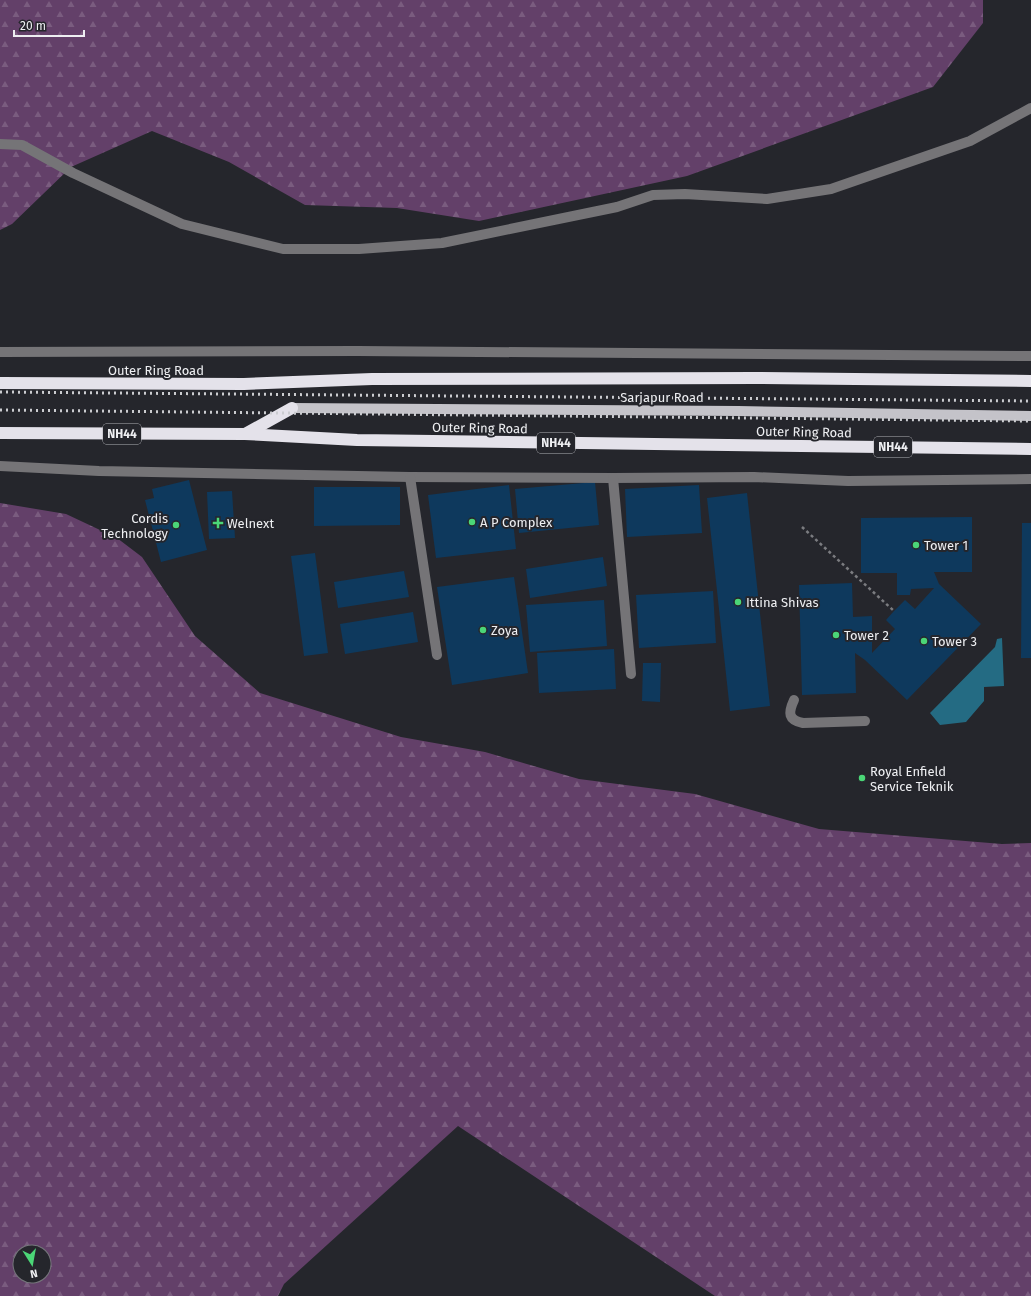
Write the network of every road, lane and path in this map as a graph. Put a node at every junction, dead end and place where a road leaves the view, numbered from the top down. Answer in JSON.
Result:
{"nodes":[{"id":1,"x":1031,"y":108,"type":"edge"},
{"id":2,"x":0,"y":144,"type":"edge"},
{"id":3,"x":0,"y":352,"type":"edge"},
{"id":4,"x":1031,"y":356,"type":"edge"},
{"id":5,"x":1031,"y":381,"type":"edge"},
{"id":6,"x":0,"y":383,"type":"edge"},
{"id":7,"x":292,"y":408,"type":"joint"},
{"id":8,"x":1031,"y":416,"type":"edge"},
{"id":9,"x":0,"y":433,"type":"edge"},
{"id":10,"x":245,"y":434,"type":"junction"},
{"id":11,"x":1031,"y":449,"type":"edge"},
{"id":12,"x":0,"y":466,"type":"edge"},
{"id":13,"x":410,"y":477,"type":"junction"},
{"id":14,"x":613,"y":478,"type":"junction"},
{"id":15,"x":1031,"y":479,"type":"edge"},
{"id":16,"x":802,"y":527,"type":"dead end"},
{"id":17,"x":894,"y":611,"type":"dead end"},
{"id":18,"x":437,"y":655,"type":"dead end"},
{"id":19,"x":631,"y":674,"type":"dead end"},
{"id":20,"x":794,"y":700,"type":"dead end"},
{"id":21,"x":865,"y":721,"type":"dead end"}],
"edges":[{"from":1,"to":2,"type":"street"},
{"from":3,"to":4,"type":"street"},
{"from":5,"to":6,"type":"highway","name":"Outer Ring Road"},
{"from":7,"to":8,"type":"main road","name":"Sarjapur Road"},
{"from":7,"to":10,"type":"highway"},
{"from":9,"to":10,"type":"highway","name":"Outer Ring Road","number":"NH44"},
{"from":10,"to":11,"type":"highway","name":"Outer Ring Road","number":"NH44"},
{"from":12,"to":13,"type":"street"},
{"from":13,"to":14,"type":"street"},
{"from":13,"to":18,"type":"street"},
{"from":14,"to":15,"type":"street"},
{"from":14,"to":19,"type":"street"},
{"from":16,"to":17,"type":"path"},
{"from":20,"to":21,"type":"street"}]}
